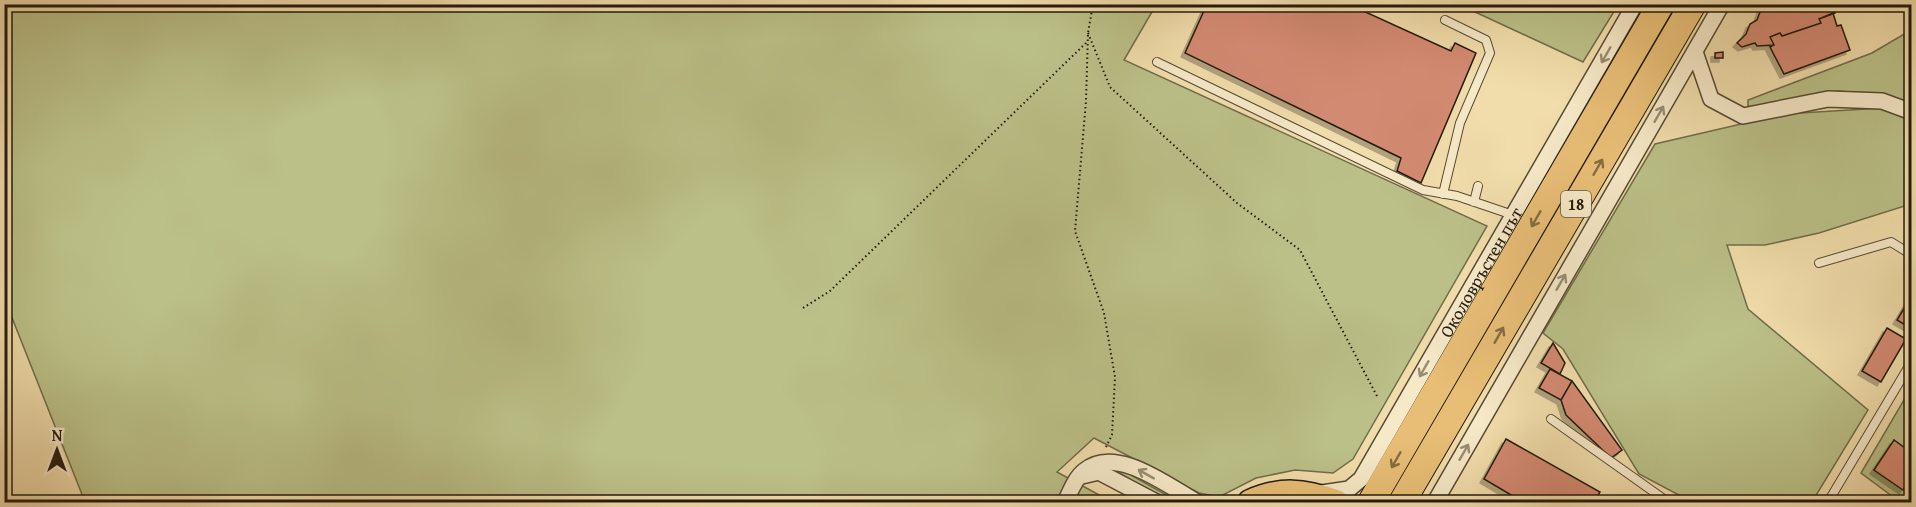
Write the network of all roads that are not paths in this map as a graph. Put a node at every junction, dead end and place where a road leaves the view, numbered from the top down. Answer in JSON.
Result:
{"nodes":[{"id":1,"x":1635,"y":4,"type":"edge"},
{"id":2,"x":1661,"y":4,"type":"edge"},
{"id":3,"x":1693,"y":4,"type":"edge"},
{"id":4,"x":1722,"y":4,"type":"edge"},
{"id":5,"x":1445,"y":20,"type":"dead end"},
{"id":6,"x":1695,"y":52,"type":"junction"},
{"id":7,"x":1157,"y":62,"type":"dead end"},
{"id":8,"x":1911,"y":112,"type":"edge"},
{"id":9,"x":1478,"y":186,"type":"dead end"},
{"id":10,"x":1443,"y":194,"type":"junction"},
{"id":11,"x":1474,"y":202,"type":"junction"},
{"id":12,"x":1513,"y":215,"type":"junction"},
{"id":13,"x":1911,"y":255,"type":"edge"},
{"id":14,"x":1819,"y":263,"type":"dead end"},
{"id":15,"x":1911,"y":361,"type":"edge"},
{"id":16,"x":1551,"y":419,"type":"dead end"},
{"id":17,"x":1079,"y":477,"type":"junction"},
{"id":18,"x":1297,"y":491,"type":"junction"},
{"id":19,"x":1065,"y":502,"type":"edge"},
{"id":20,"x":1156,"y":502,"type":"edge"},
{"id":21,"x":1197,"y":502,"type":"edge"},
{"id":22,"x":1250,"y":502,"type":"edge"},
{"id":23,"x":1336,"y":502,"type":"edge"},
{"id":24,"x":1371,"y":502,"type":"edge"},
{"id":25,"x":1402,"y":502,"type":"edge"},
{"id":26,"x":1435,"y":502,"type":"edge"},
{"id":27,"x":1668,"y":502,"type":"edge"},
{"id":28,"x":1828,"y":502,"type":"edge"}],
"edges":[{"from":1,"to":12,"type":"street","name":"Околовръстен път","one_way":true},
{"from":2,"to":24,"type":"highway","name":"Околовръстен път","number":"18","one_way":true},
{"from":25,"to":3,"type":"highway","number":"18","one_way":true},
{"from":4,"to":6,"type":"street"},
{"from":5,"to":10,"type":"lane"},
{"from":6,"to":8,"type":"street"},
{"from":26,"to":6,"type":"street","one_way":true},
{"from":7,"to":10,"type":"lane"},
{"from":9,"to":11,"type":"lane"},
{"from":10,"to":11,"type":"lane"},
{"from":11,"to":12,"type":"lane"},
{"from":12,"to":18,"type":"street","name":"Околовръстен път","one_way":true},
{"from":13,"to":14,"type":"lane"},
{"from":15,"to":28,"type":"lane"},
{"from":16,"to":27,"type":"lane"},
{"from":17,"to":19,"type":"street"},
{"from":17,"to":20,"type":"street"},
{"from":21,"to":17,"type":"street","one_way":true},
{"from":18,"to":22,"type":"main road"},
{"from":18,"to":23,"type":"main road"}]}
